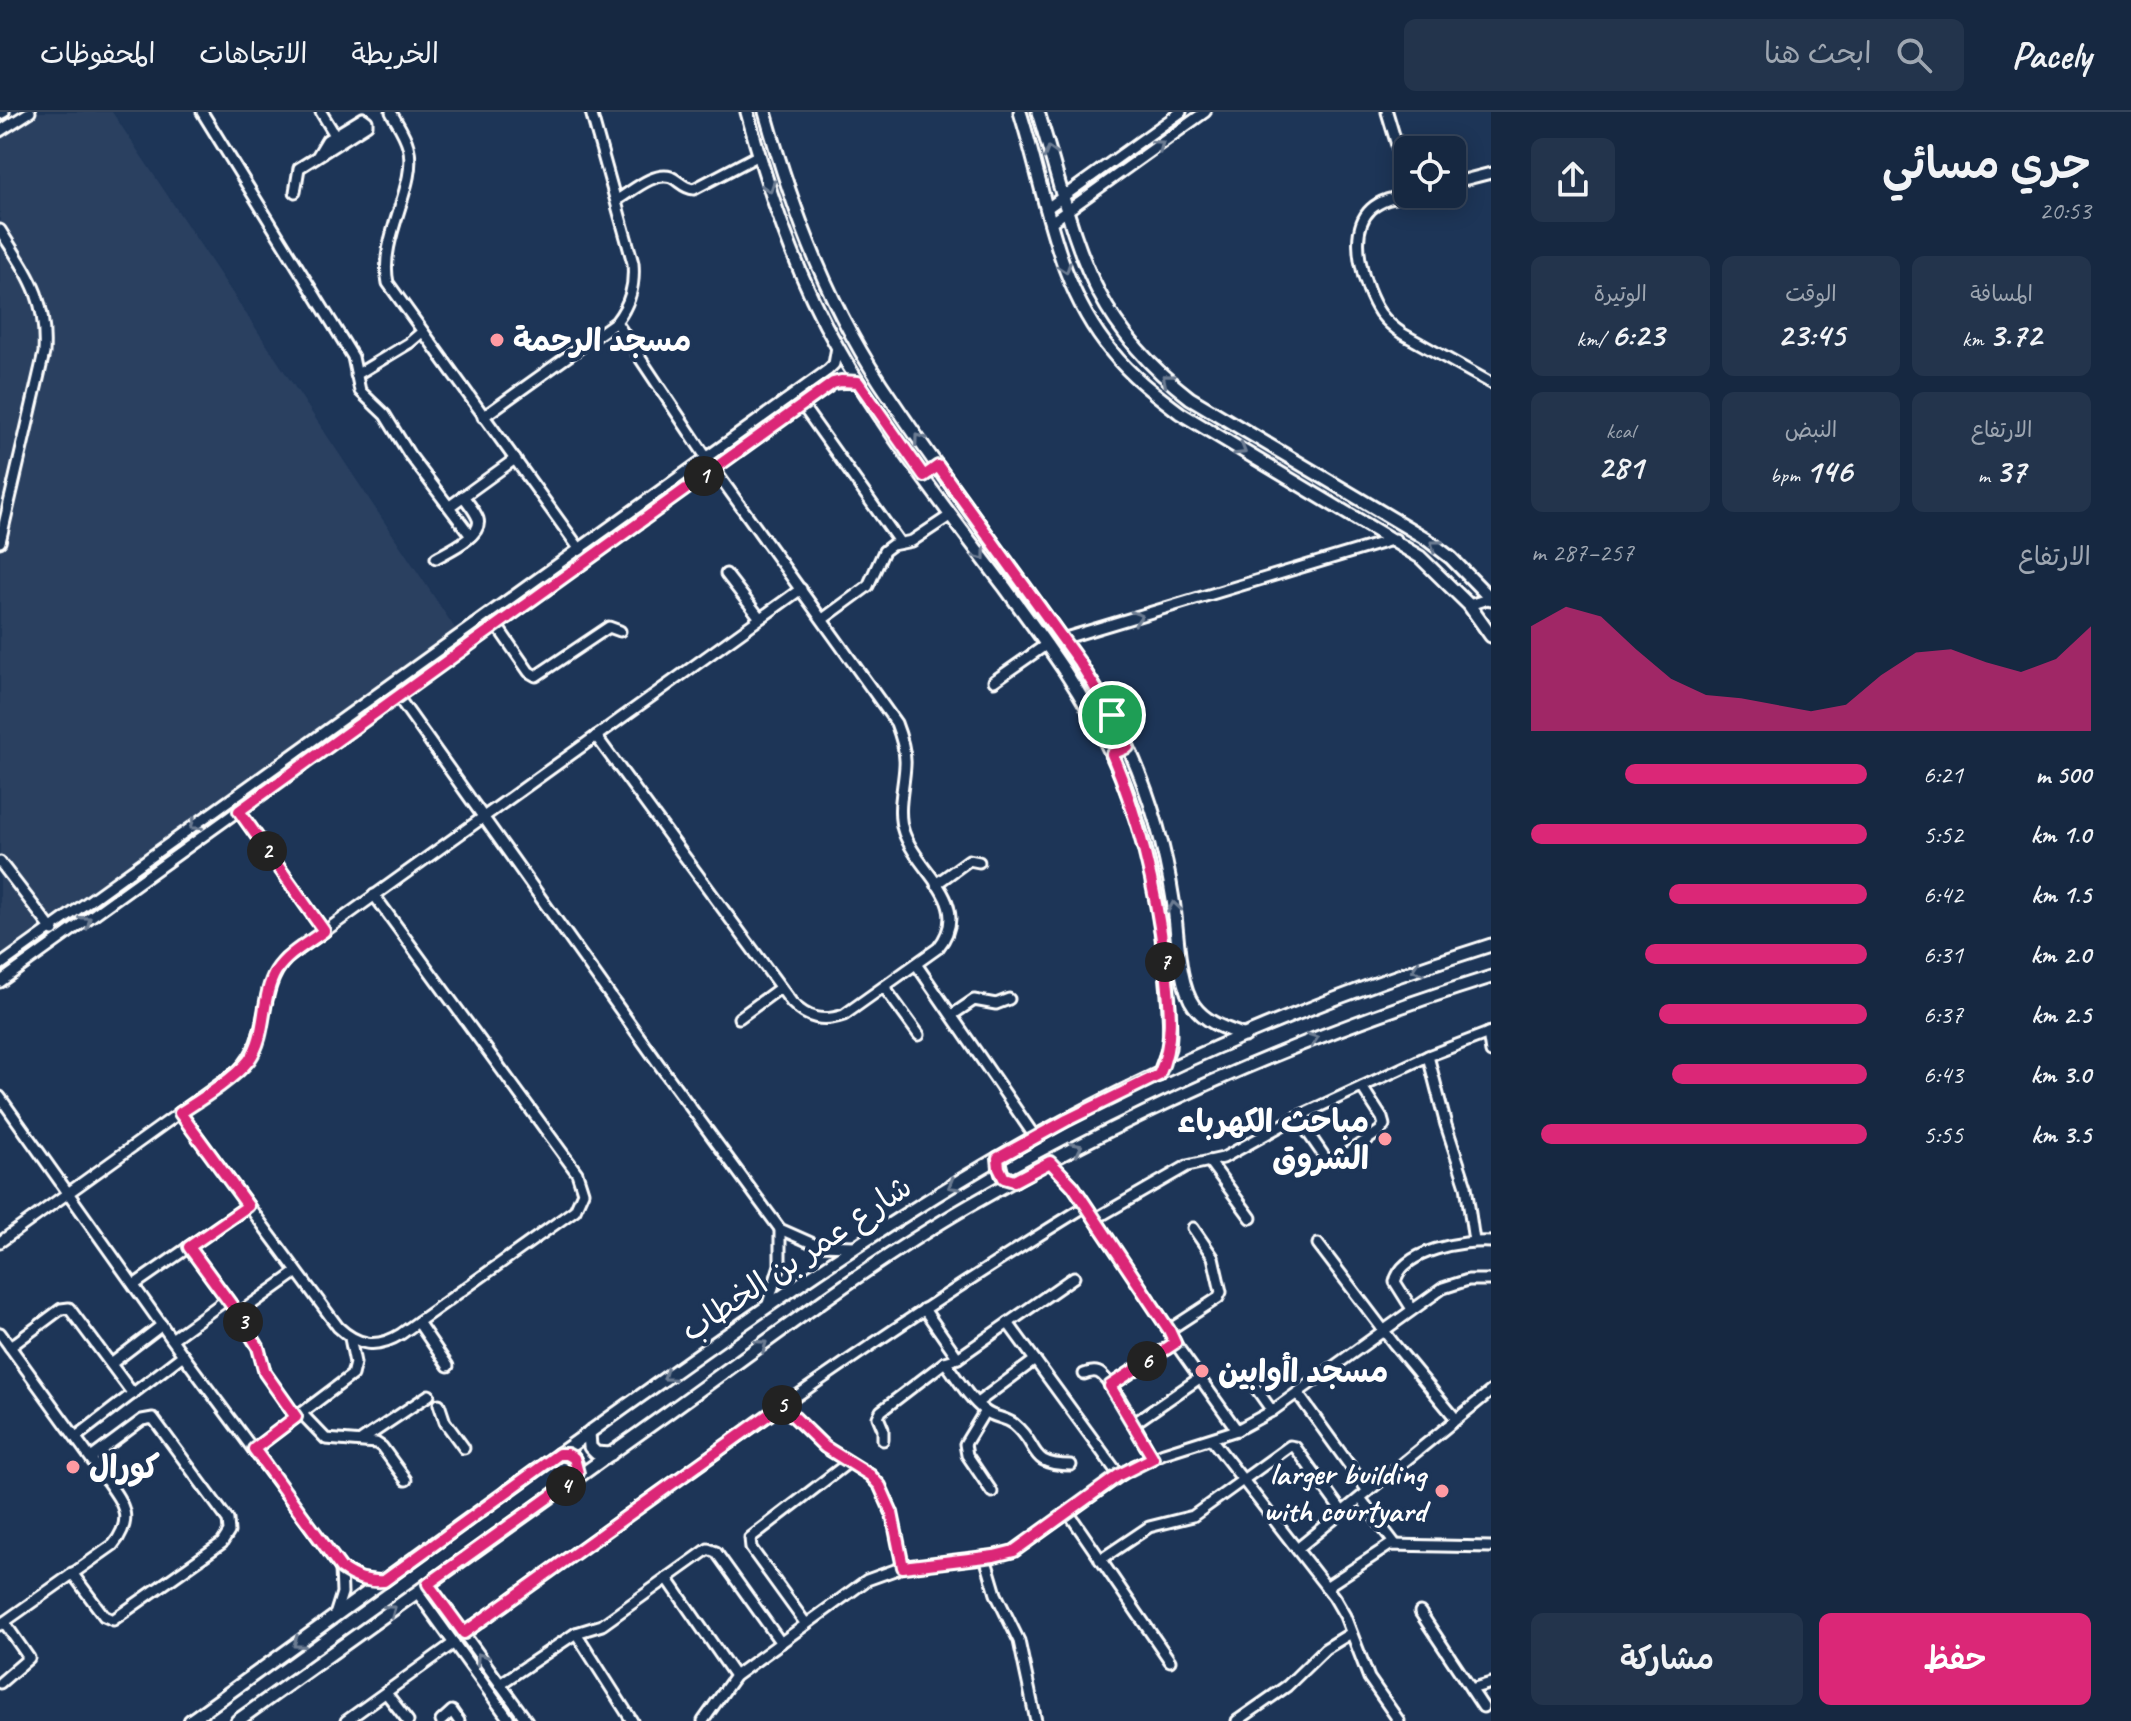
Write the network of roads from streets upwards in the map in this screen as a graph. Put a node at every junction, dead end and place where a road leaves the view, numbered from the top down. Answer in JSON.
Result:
{"nodes":[{"id":1,"x":30,"y":112,"type":"edge"},
{"id":2,"x":202,"y":112,"type":"edge"},
{"id":3,"x":321,"y":112,"type":"edge"},
{"id":4,"x":391,"y":112,"type":"edge"},
{"id":5,"x":592,"y":112,"type":"edge"},
{"id":6,"x":747,"y":112,"type":"edge"},
{"id":7,"x":765,"y":112,"type":"edge"},
{"id":8,"x":1020,"y":112,"type":"edge"},
{"id":9,"x":1038,"y":112,"type":"edge"},
{"id":10,"x":1181,"y":112,"type":"edge"},
{"id":11,"x":1205,"y":112,"type":"edge"},
{"id":12,"x":1387,"y":112,"type":"edge"},
{"id":13,"x":0,"y":131,"type":"edge"},
{"id":14,"x":1394,"y":136,"type":"edge"},
{"id":15,"x":759,"y":155,"type":"junction"},
{"id":16,"x":1491,"y":173,"type":"edge"},
{"id":17,"x":1466,"y":179,"type":"edge"},
{"id":18,"x":295,"y":192,"type":"dead end"},
{"id":19,"x":1063,"y":197,"type":"junction"},
{"id":20,"x":1394,"y":199,"type":"edge"},
{"id":21,"x":617,"y":200,"type":"junction"},
{"id":22,"x":1046,"y":209,"type":"junction"},
{"id":23,"x":1068,"y":212,"type":"junction"},
{"id":24,"x":800,"y":220,"type":"junction"},
{"id":25,"x":1050,"y":223,"type":"junction"},
{"id":26,"x":782,"y":226,"type":"junction"},
{"id":27,"x":0,"y":230,"type":"edge"},
{"id":28,"x":811,"y":246,"type":"junction"},
{"id":29,"x":793,"y":252,"type":"junction"},
{"id":30,"x":616,"y":322,"type":"junction"},
{"id":31,"x":422,"y":332,"type":"junction"},
{"id":32,"x":837,"y":347,"type":"junction"},
{"id":33,"x":356,"y":375,"type":"junction"},
{"id":34,"x":858,"y":382,"type":"junction"},
{"id":35,"x":1491,"y":383,"type":"edge"},
{"id":36,"x":802,"y":405,"type":"junction"},
{"id":37,"x":483,"y":417,"type":"junction"},
{"id":38,"x":707,"y":457,"type":"junction"},
{"id":39,"x":515,"y":459,"type":"junction"},
{"id":40,"x":938,"y":466,"type":"junction"},
{"id":41,"x":714,"y":469,"type":"junction"},
{"id":42,"x":924,"y":476,"type":"junction"},
{"id":43,"x":463,"y":496,"type":"junction"},
{"id":44,"x":450,"y":506,"type":"junction"},
{"id":45,"x":951,"y":515,"type":"junction"},
{"id":46,"x":471,"y":536,"type":"junction"},
{"id":47,"x":1395,"y":539,"type":"junction"},
{"id":48,"x":0,"y":542,"type":"edge"},
{"id":49,"x":900,"y":543,"type":"junction"},
{"id":50,"x":579,"y":549,"type":"junction"},
{"id":51,"x":436,"y":558,"type":"dead end"},
{"id":52,"x":588,"y":560,"type":"junction"},
{"id":53,"x":726,"y":574,"type":"dead end"},
{"id":54,"x":801,"y":589,"type":"junction"},
{"id":55,"x":1491,"y":599,"type":"edge"},
{"id":56,"x":1469,"y":605,"type":"junction"},
{"id":57,"x":760,"y":618,"type":"junction"},
{"id":58,"x":823,"y":619,"type":"junction"},
{"id":59,"x":497,"y":626,"type":"junction"},
{"id":60,"x":620,"y":631,"type":"dead end"},
{"id":61,"x":1491,"y":636,"type":"edge"},
{"id":62,"x":1062,"y":639,"type":"junction"},
{"id":63,"x":1047,"y":644,"type":"junction"},
{"id":64,"x":994,"y":681,"type":"dead end"},
{"id":65,"x":398,"y":697,"type":"junction"},
{"id":66,"x":596,"y":736,"type":"junction"},
{"id":67,"x":1128,"y":747,"type":"junction"},
{"id":68,"x":1112,"y":754,"type":"junction"},
{"id":69,"x":239,"y":811,"type":"junction"},
{"id":70,"x":483,"y":817,"type":"junction"},
{"id":71,"x":0,"y":862,"type":"edge"},
{"id":72,"x":979,"y":862,"type":"dead end"},
{"id":73,"x":936,"y":884,"type":"junction"},
{"id":74,"x":374,"y":895,"type":"junction"},
{"id":75,"x":51,"y":928,"type":"junction"},
{"id":76,"x":324,"y":931,"type":"junction"},
{"id":77,"x":59,"y":940,"type":"junction"},
{"id":78,"x":1491,"y":945,"type":"edge"},
{"id":79,"x":916,"y":964,"type":"junction"},
{"id":80,"x":0,"y":965,"type":"edge"},
{"id":81,"x":1491,"y":977,"type":"edge"},
{"id":82,"x":0,"y":982,"type":"edge"},
{"id":83,"x":884,"y":987,"type":"junction"},
{"id":84,"x":780,"y":988,"type":"junction"},
{"id":85,"x":1009,"y":999,"type":"dead end"},
{"id":86,"x":952,"y":1015,"type":"junction"},
{"id":87,"x":739,"y":1018,"type":"dead end"},
{"id":88,"x":1490,"y":1032,"type":"edge"},
{"id":89,"x":919,"y":1035,"type":"dead end"},
{"id":90,"x":1245,"y":1036,"type":"junction"},
{"id":91,"x":1491,"y":1052,"type":"edge"},
{"id":92,"x":1428,"y":1056,"type":"junction"},
{"id":93,"x":1159,"y":1075,"type":"junction"},
{"id":94,"x":1362,"y":1087,"type":"junction"},
{"id":95,"x":0,"y":1097,"type":"edge"},
{"id":96,"x":180,"y":1113,"type":"junction"},
{"id":97,"x":1297,"y":1117,"type":"junction"},
{"id":98,"x":1035,"y":1137,"type":"junction"},
{"id":99,"x":998,"y":1158,"type":"junction"},
{"id":100,"x":1209,"y":1161,"type":"junction"},
{"id":101,"x":1050,"y":1162,"type":"junction"},
{"id":102,"x":987,"y":1181,"type":"junction"},
{"id":103,"x":1014,"y":1181,"type":"junction"},
{"id":104,"x":67,"y":1194,"type":"junction"},
{"id":105,"x":248,"y":1206,"type":"junction"},
{"id":106,"x":1086,"y":1206,"type":"junction"},
{"id":107,"x":1251,"y":1218,"type":"dead end"},
{"id":108,"x":1095,"y":1219,"type":"junction"},
{"id":109,"x":1193,"y":1228,"type":"dead end"},
{"id":110,"x":780,"y":1229,"type":"junction"},
{"id":111,"x":1474,"y":1241,"type":"junction"},
{"id":112,"x":0,"y":1242,"type":"edge"},
{"id":113,"x":1491,"y":1242,"type":"edge"},
{"id":114,"x":1318,"y":1244,"type":"dead end"},
{"id":115,"x":855,"y":1246,"type":"junction"},
{"id":116,"x":189,"y":1247,"type":"junction"},
{"id":117,"x":297,"y":1272,"type":"junction"},
{"id":118,"x":1074,"y":1277,"type":"dead end"},
{"id":119,"x":1491,"y":1280,"type":"edge"},
{"id":120,"x":134,"y":1285,"type":"junction"},
{"id":121,"x":227,"y":1299,"type":"junction"},
{"id":122,"x":767,"y":1307,"type":"junction"},
{"id":123,"x":924,"y":1309,"type":"junction"},
{"id":124,"x":1412,"y":1309,"type":"junction"},
{"id":125,"x":238,"y":1314,"type":"junction"},
{"id":126,"x":418,"y":1322,"type":"junction"},
{"id":127,"x":1008,"y":1323,"type":"junction"},
{"id":128,"x":162,"y":1325,"type":"junction"},
{"id":129,"x":1169,"y":1330,"type":"junction"},
{"id":130,"x":1383,"y":1331,"type":"junction"},
{"id":131,"x":0,"y":1333,"type":"edge"},
{"id":132,"x":350,"y":1338,"type":"junction"},
{"id":133,"x":172,"y":1339,"type":"junction"},
{"id":134,"x":1175,"y":1343,"type":"junction"},
{"id":135,"x":10,"y":1347,"type":"junction"},
{"id":136,"x":183,"y":1355,"type":"junction"},
{"id":137,"x":958,"y":1358,"type":"junction"},
{"id":138,"x":1035,"y":1360,"type":"junction"},
{"id":139,"x":945,"y":1362,"type":"junction"},
{"id":140,"x":111,"y":1364,"type":"junction"},
{"id":141,"x":448,"y":1366,"type":"dead end"},
{"id":142,"x":1084,"y":1374,"type":"dead end"},
{"id":143,"x":1201,"y":1377,"type":"junction"},
{"id":144,"x":1250,"y":1380,"type":"dead end"},
{"id":145,"x":1110,"y":1386,"type":"junction"},
{"id":146,"x":1491,"y":1391,"type":"edge"},
{"id":147,"x":133,"y":1394,"type":"junction"},
{"id":148,"x":1298,"y":1394,"type":"junction"},
{"id":149,"x":429,"y":1395,"type":"dead end"},
{"id":150,"x":977,"y":1403,"type":"junction"},
{"id":151,"x":439,"y":1404,"type":"dead end"},
{"id":152,"x":782,"y":1405,"type":"junction"},
{"id":153,"x":985,"y":1411,"type":"junction"},
{"id":154,"x":1272,"y":1411,"type":"junction"},
{"id":155,"x":298,"y":1415,"type":"junction"},
{"id":156,"x":1456,"y":1419,"type":"junction"},
{"id":157,"x":1133,"y":1424,"type":"junction"},
{"id":158,"x":1237,"y":1430,"type":"junction"},
{"id":159,"x":589,"y":1432,"type":"junction"},
{"id":160,"x":76,"y":1437,"type":"junction"},
{"id":161,"x":362,"y":1440,"type":"junction"},
{"id":162,"x":883,"y":1440,"type":"dead end"},
{"id":163,"x":1212,"y":1440,"type":"junction"},
{"id":164,"x":464,"y":1448,"type":"dead end"},
{"id":165,"x":254,"y":1449,"type":"junction"},
{"id":166,"x":559,"y":1454,"type":"junction"},
{"id":167,"x":611,"y":1454,"type":"junction"},
{"id":168,"x":91,"y":1458,"type":"junction"},
{"id":169,"x":1153,"y":1458,"type":"junction"},
{"id":170,"x":849,"y":1462,"type":"junction"},
{"id":171,"x":1071,"y":1465,"type":"dead end"},
{"id":172,"x":1119,"y":1475,"type":"junction"},
{"id":173,"x":406,"y":1480,"type":"dead end"},
{"id":174,"x":573,"y":1480,"type":"junction"},
{"id":175,"x":1243,"y":1480,"type":"junction"},
{"id":176,"x":992,"y":1492,"type":"dead end"},
{"id":177,"x":1364,"y":1494,"type":"junction"},
{"id":178,"x":1068,"y":1512,"type":"junction"},
{"id":179,"x":1343,"y":1513,"type":"junction"},
{"id":180,"x":1395,"y":1544,"type":"junction"},
{"id":181,"x":1491,"y":1547,"type":"edge"},
{"id":182,"x":1297,"y":1549,"type":"junction"},
{"id":183,"x":985,"y":1557,"type":"junction"},
{"id":184,"x":1100,"y":1560,"type":"junction"},
{"id":185,"x":903,"y":1567,"type":"junction"},
{"id":186,"x":341,"y":1568,"type":"junction"},
{"id":187,"x":72,"y":1573,"type":"junction"},
{"id":188,"x":667,"y":1578,"type":"junction"},
{"id":189,"x":384,"y":1581,"type":"junction"},
{"id":190,"x":428,"y":1584,"type":"junction"},
{"id":191,"x":1326,"y":1587,"type":"junction"},
{"id":192,"x":417,"y":1592,"type":"junction"},
{"id":193,"x":1420,"y":1612,"type":"dead end"},
{"id":194,"x":334,"y":1618,"type":"junction"},
{"id":195,"x":2,"y":1624,"type":"edge"},
{"id":196,"x":806,"y":1624,"type":"junction"},
{"id":197,"x":464,"y":1633,"type":"junction"},
{"id":198,"x":576,"y":1633,"type":"junction"},
{"id":199,"x":1351,"y":1633,"type":"junction"},
{"id":200,"x":454,"y":1643,"type":"junction"},
{"id":201,"x":781,"y":1643,"type":"junction"},
{"id":202,"x":1170,"y":1661,"type":"dead end"},
{"id":203,"x":735,"y":1676,"type":"junction"},
{"id":204,"x":0,"y":1683,"type":"edge"},
{"id":205,"x":1491,"y":1683,"type":"edge"},
{"id":206,"x":500,"y":1684,"type":"junction"},
{"id":207,"x":1471,"y":1689,"type":"junction"},
{"id":208,"x":386,"y":1693,"type":"junction"},
{"id":209,"x":1483,"y":1707,"type":"dead end"},
{"id":210,"x":202,"y":1716,"type":"edge"},
{"id":211,"x":705,"y":1720,"type":"edge"},
{"id":212,"x":190,"y":1721,"type":"edge"},
{"id":213,"x":237,"y":1721,"type":"edge"},
{"id":214,"x":346,"y":1721,"type":"edge"},
{"id":215,"x":408,"y":1721,"type":"edge"},
{"id":216,"x":441,"y":1721,"type":"edge"},
{"id":217,"x":459,"y":1721,"type":"edge"},
{"id":218,"x":510,"y":1721,"type":"edge"},
{"id":219,"x":527,"y":1721,"type":"edge"},
{"id":220,"x":632,"y":1721,"type":"edge"},
{"id":221,"x":1036,"y":1721,"type":"edge"},
{"id":222,"x":1237,"y":1721,"type":"edge"},
{"id":223,"x":1399,"y":1721,"type":"edge"}],
"edges":[{"from":1,"to":13,"type":"street"},
{"from":2,"to":33,"type":"street"},
{"from":3,"to":18,"type":"street"},
{"from":4,"to":31,"type":"street"},
{"from":5,"to":21,"type":"street"},
{"from":6,"to":15,"type":"street"},
{"from":7,"to":24,"type":"street"},
{"from":8,"to":22,"type":"street"},
{"from":19,"to":9,"type":"street","one_way":true},
{"from":10,"to":19,"type":"street"},
{"from":23,"to":11,"type":"street","one_way":true},
{"from":12,"to":14,"type":"street"},
{"from":15,"to":21,"type":"street"},
{"from":15,"to":26,"type":"street","one_way":true},
{"from":16,"to":17,"type":"street"},
{"from":19,"to":22,"type":"street"},
{"from":19,"to":23,"type":"street"},
{"from":20,"to":35,"type":"street"},
{"from":21,"to":30,"type":"street"},
{"from":22,"to":25,"type":"street"},
{"from":23,"to":25,"type":"street"},
{"from":55,"to":23,"type":"street","one_way":true},
{"from":24,"to":26,"type":"street"},
{"from":24,"to":28,"type":"street"},
{"from":25,"to":47,"type":"street","one_way":true},
{"from":26,"to":29,"type":"street"},
{"from":27,"to":48,"type":"street"},
{"from":28,"to":29,"type":"street"},
{"from":40,"to":28,"type":"street","one_way":true},
{"from":29,"to":32,"type":"street"},
{"from":30,"to":37,"type":"street"},
{"from":30,"to":38,"type":"street"},
{"from":31,"to":33,"type":"street"},
{"from":31,"to":37,"type":"street"},
{"from":32,"to":34,"type":"street"},
{"from":32,"to":38,"type":"street"},
{"from":33,"to":44,"type":"street"},
{"from":34,"to":36,"type":"street"},
{"from":34,"to":42,"type":"street"},
{"from":36,"to":41,"type":"street"},
{"from":36,"to":49,"type":"street"},
{"from":37,"to":39,"type":"street"},
{"from":38,"to":41,"type":"street"},
{"from":38,"to":50,"type":"street"},
{"from":39,"to":43,"type":"street"},
{"from":39,"to":50,"type":"street"},
{"from":40,"to":42,"type":"street"},
{"from":40,"to":62,"type":"street"},
{"from":41,"to":52,"type":"street"},
{"from":41,"to":54,"type":"street"},
{"from":42,"to":45,"type":"street"},
{"from":43,"to":44,"type":"street"},
{"from":43,"to":46,"type":"street"},
{"from":44,"to":46,"type":"street"},
{"from":45,"to":49,"type":"street"},
{"from":45,"to":63,"type":"street","one_way":true},
{"from":46,"to":51,"type":"street"},
{"from":47,"to":56,"type":"street"},
{"from":62,"to":47,"type":"street","one_way":true},
{"from":49,"to":58,"type":"street"},
{"from":50,"to":52,"type":"street"},
{"from":50,"to":75,"type":"street","one_way":true},
{"from":52,"to":59,"type":"street"},
{"from":53,"to":57,"type":"street"},
{"from":54,"to":57,"type":"street"},
{"from":54,"to":58,"type":"street"},
{"from":55,"to":56,"type":"street"},
{"from":56,"to":61,"type":"street"},
{"from":57,"to":66,"type":"street"},
{"from":58,"to":73,"type":"street"},
{"from":59,"to":60,"type":"street"},
{"from":59,"to":65,"type":"street"},
{"from":62,"to":67,"type":"street"},
{"from":63,"to":64,"type":"street"},
{"from":63,"to":68,"type":"street"},
{"from":65,"to":69,"type":"street"},
{"from":65,"to":70,"type":"street"},
{"from":66,"to":70,"type":"street"},
{"from":66,"to":84,"type":"street"},
{"from":67,"to":68,"type":"street"},
{"from":90,"to":67,"type":"street","one_way":true},
{"from":68,"to":93,"type":"street"},
{"from":69,"to":76,"type":"street"},
{"from":77,"to":69,"type":"street","one_way":true},
{"from":70,"to":74,"type":"street"},
{"from":70,"to":110,"type":"street"},
{"from":71,"to":75,"type":"street"},
{"from":72,"to":73,"type":"street"},
{"from":73,"to":79,"type":"street"},
{"from":74,"to":76,"type":"street"},
{"from":74,"to":126,"type":"street"},
{"from":75,"to":77,"type":"street"},
{"from":75,"to":80,"type":"street"},
{"from":76,"to":96,"type":"street"},
{"from":77,"to":82,"type":"street"},
{"from":78,"to":90,"type":"street","name":"شارع عمر بن الخطاب","one_way":true},
{"from":79,"to":83,"type":"street"},
{"from":79,"to":86,"type":"street"},
{"from":101,"to":81,"type":"street","name":"شارع عمر بن الخطاب","one_way":true},
{"from":83,"to":84,"type":"street"},
{"from":83,"to":89,"type":"street"},
{"from":84,"to":87,"type":"street"},
{"from":85,"to":86,"type":"street"},
{"from":86,"to":98,"type":"street"},
{"from":88,"to":91,"type":"street"},
{"from":88,"to":92,"type":"street"},
{"from":90,"to":93,"type":"street","name":"شارع عمر بن الخطاب"},
{"from":92,"to":94,"type":"street"},
{"from":92,"to":111,"type":"street"},
{"from":93,"to":98,"type":"street","name":"شارع عمر بن الخطاب"},
{"from":94,"to":97,"type":"street"},
{"from":94,"to":97,"type":"street"},
{"from":95,"to":104,"type":"street"},
{"from":96,"to":104,"type":"street"},
{"from":96,"to":105,"type":"street"},
{"from":97,"to":100,"type":"street"},
{"from":98,"to":99,"type":"street","name":"شارع عمر بن الخطاب"},
{"from":99,"to":102,"type":"street","name":"شارع عمر بن الخطاب"},
{"from":99,"to":103,"type":"street"},
{"from":100,"to":107,"type":"street"},
{"from":100,"to":108,"type":"street"},
{"from":101,"to":103,"type":"street","name":"شارع عمر بن الخطاب"},
{"from":101,"to":106,"type":"street"},
{"from":102,"to":103,"type":"street","name":"شارع عمر بن الخطاب"},
{"from":102,"to":115,"type":"street","name":"شارع عمر بن الخطاب","one_way":true},
{"from":167,"to":102,"type":"street","name":"شارع عمر بن الخطاب","one_way":true},
{"from":104,"to":112,"type":"street"},
{"from":104,"to":120,"type":"street"},
{"from":105,"to":116,"type":"street"},
{"from":105,"to":117,"type":"street"},
{"from":106,"to":108,"type":"street"},
{"from":106,"to":123,"type":"street"},
{"from":108,"to":129,"type":"street"},
{"from":109,"to":129,"type":"street"},
{"from":110,"to":115,"type":"street"},
{"from":110,"to":122,"type":"street"},
{"from":111,"to":113,"type":"street"},
{"from":111,"to":124,"type":"street"},
{"from":114,"to":130,"type":"street"},
{"from":115,"to":122,"type":"street","name":"شارع عمر بن الخطاب"},
{"from":116,"to":120,"type":"street"},
{"from":116,"to":121,"type":"street"},
{"from":117,"to":125,"type":"street"},
{"from":117,"to":132,"type":"street"},
{"from":118,"to":127,"type":"street"},
{"from":119,"to":124,"type":"street"},
{"from":120,"to":128,"type":"street"},
{"from":121,"to":125,"type":"street"},
{"from":121,"to":133,"type":"street"},
{"from":122,"to":159,"type":"street","name":"شارع عمر بن الخطاب","one_way":true},
{"from":123,"to":137,"type":"street"},
{"from":123,"to":152,"type":"street"},
{"from":124,"to":130,"type":"street"},
{"from":125,"to":155,"type":"street"},
{"from":126,"to":132,"type":"street"},
{"from":126,"to":141,"type":"street"},
{"from":127,"to":137,"type":"street"},
{"from":127,"to":138,"type":"street"},
{"from":128,"to":133,"type":"street"},
{"from":128,"to":140,"type":"street"},
{"from":129,"to":134,"type":"street"},
{"from":130,"to":148,"type":"street"},
{"from":130,"to":156,"type":"street"},
{"from":131,"to":135,"type":"street"},
{"from":132,"to":155,"type":"street"},
{"from":133,"to":136,"type":"street"},
{"from":134,"to":143,"type":"street"},
{"from":134,"to":145,"type":"street"},
{"from":135,"to":140,"type":"street"},
{"from":135,"to":160,"type":"street"},
{"from":136,"to":147,"type":"street"},
{"from":136,"to":165,"type":"street"},
{"from":137,"to":139,"type":"street"},
{"from":138,"to":150,"type":"street"},
{"from":138,"to":172,"type":"street"},
{"from":139,"to":150,"type":"street"},
{"from":139,"to":162,"type":"street"},
{"from":140,"to":147,"type":"street"},
{"from":142,"to":145,"type":"street"},
{"from":143,"to":157,"type":"street"},
{"from":143,"to":158,"type":"street"},
{"from":144,"to":154,"type":"street"},
{"from":145,"to":157,"type":"street"},
{"from":146,"to":156,"type":"street"},
{"from":147,"to":160,"type":"street"},
{"from":148,"to":154,"type":"street"},
{"from":148,"to":177,"type":"street"},
{"from":149,"to":161,"type":"street"},
{"from":150,"to":153,"type":"street"},
{"from":151,"to":164,"type":"street"},
{"from":152,"to":170,"type":"street"},
{"from":152,"to":197,"type":"street"},
{"from":153,"to":171,"type":"street"},
{"from":153,"to":176,"type":"street"},
{"from":154,"to":158,"type":"street"},
{"from":155,"to":161,"type":"street"},
{"from":155,"to":165,"type":"street"},
{"from":156,"to":177,"type":"street"},
{"from":157,"to":169,"type":"street"},
{"from":158,"to":163,"type":"street"},
{"from":159,"to":166,"type":"street","name":"شارع عمر بن الخطاب"},
{"from":159,"to":167,"type":"street"},
{"from":160,"to":168,"type":"street"},
{"from":161,"to":173,"type":"street"},
{"from":163,"to":169,"type":"street"},
{"from":163,"to":175,"type":"street"},
{"from":165,"to":186,"type":"street"},
{"from":166,"to":174,"type":"street"},
{"from":166,"to":189,"type":"street","name":"شارع عمر بن الخطاب"},
{"from":167,"to":174,"type":"street","name":"شارع عمر بن الخطاب"},
{"from":168,"to":187,"type":"street"},
{"from":168,"to":187,"type":"street"},
{"from":169,"to":172,"type":"street"},
{"from":170,"to":185,"type":"street"},
{"from":170,"to":196,"type":"street"},
{"from":172,"to":178,"type":"street"},
{"from":174,"to":190,"type":"street","name":"شارع عمر بن الخطاب"},
{"from":175,"to":179,"type":"street"},
{"from":175,"to":182,"type":"street"},
{"from":175,"to":184,"type":"street"},
{"from":177,"to":179,"type":"street"},
{"from":177,"to":180,"type":"street"},
{"from":178,"to":183,"type":"street"},
{"from":178,"to":184,"type":"street"},
{"from":179,"to":182,"type":"street"},
{"from":180,"to":181,"type":"street"},
{"from":180,"to":191,"type":"street"},
{"from":182,"to":191,"type":"street"},
{"from":183,"to":185,"type":"street"},
{"from":183,"to":221,"type":"street"},
{"from":184,"to":202,"type":"street"},
{"from":185,"to":196,"type":"street"},
{"from":186,"to":189,"type":"street"},
{"from":186,"to":194,"type":"street"},
{"from":187,"to":195,"type":"street"},
{"from":188,"to":198,"type":"street"},
{"from":188,"to":201,"type":"street"},
{"from":188,"to":203,"type":"street"},
{"from":189,"to":194,"type":"street","name":"شارع عمر بن الخطاب"},
{"from":190,"to":192,"type":"street","name":"شارع عمر بن الخطاب"},
{"from":190,"to":197,"type":"street"},
{"from":191,"to":199,"type":"street"},
{"from":192,"to":200,"type":"street"},
{"from":213,"to":192,"type":"street","name":"شارع عمر بن الخطاب","one_way":true},
{"from":193,"to":207,"type":"street"},
{"from":194,"to":210,"type":"street","name":"شارع عمر بن الخطاب","one_way":true},
{"from":195,"to":204,"type":"street"},
{"from":196,"to":201,"type":"street"},
{"from":206,"to":197,"type":"street","one_way":true},
{"from":198,"to":206,"type":"street"},
{"from":198,"to":220,"type":"street"},
{"from":199,"to":222,"type":"street"},
{"from":199,"to":223,"type":"street"},
{"from":200,"to":208,"type":"street"},
{"from":200,"to":218,"type":"street"},
{"from":201,"to":203,"type":"street"},
{"from":203,"to":211,"type":"street"},
{"from":205,"to":207,"type":"street"},
{"from":206,"to":219,"type":"street"},
{"from":207,"to":209,"type":"street"},
{"from":208,"to":214,"type":"street"},
{"from":208,"to":215,"type":"street"},
{"from":210,"to":212,"type":"street","name":"شارع عمر بن الخطاب"},
{"from":216,"to":217,"type":"street"}]}
